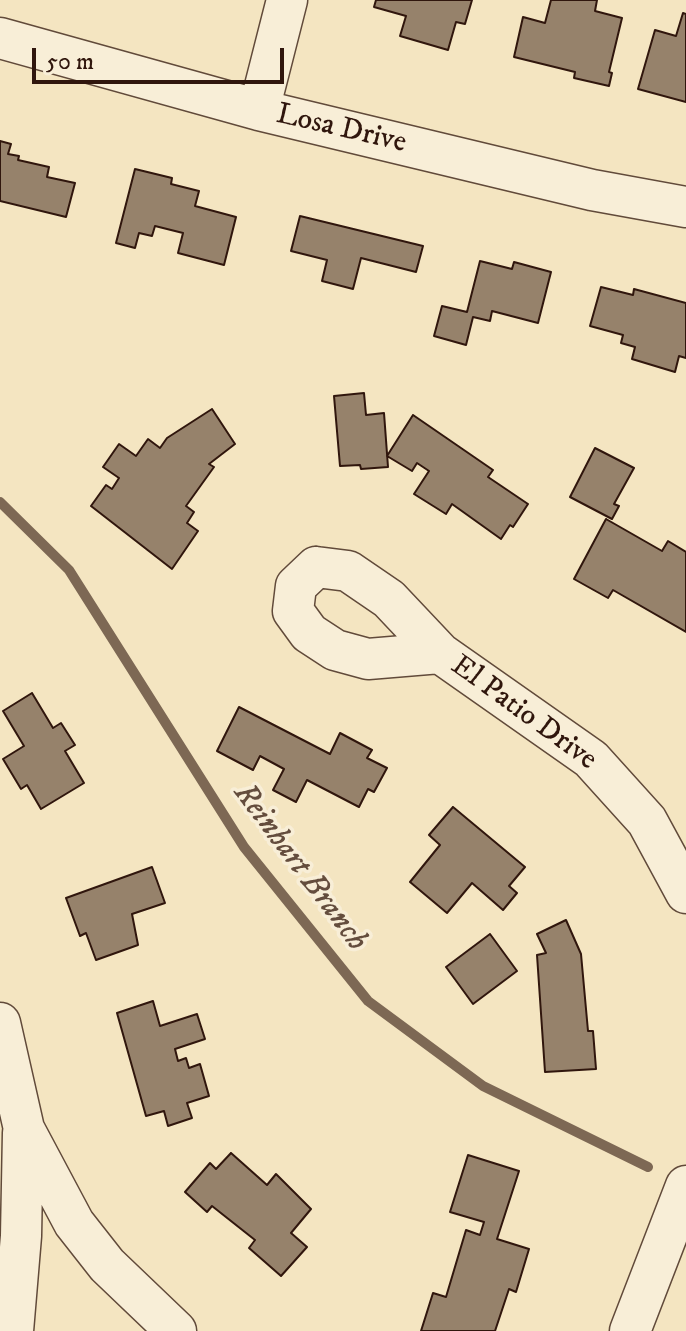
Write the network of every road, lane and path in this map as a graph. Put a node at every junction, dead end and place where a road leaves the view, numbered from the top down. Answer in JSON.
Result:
{"nodes":[{"id":1,"x":287,"y":0,"type":"edge"},
{"id":2,"x":0,"y":38,"type":"edge"},
{"id":3,"x":259,"y":110,"type":"junction"},
{"id":4,"x":686,"y":207,"type":"edge"},
{"id":5,"x":440,"y":653,"type":"dead end"},
{"id":6,"x":686,"y":893,"type":"edge"},
{"id":7,"x":0,"y":1023,"type":"edge"},
{"id":8,"x":24,"y":1129,"type":"junction"},
{"id":9,"x":686,"y":1186,"type":"edge"},
{"id":10,"x":13,"y":1331,"type":"edge"},
{"id":11,"x":171,"y":1331,"type":"edge"},
{"id":12,"x":630,"y":1331,"type":"edge"}],
"edges":[{"from":1,"to":3,"type":"street"},
{"from":2,"to":3,"type":"street","name":"Losa Drive"},
{"from":3,"to":4,"type":"street","name":"Losa Drive"},
{"from":5,"to":6,"type":"street","name":"El Patio Drive"},
{"from":7,"to":8,"type":"street"},
{"from":8,"to":10,"type":"street"},
{"from":8,"to":11,"type":"street"},
{"from":9,"to":12,"type":"street"}]}
